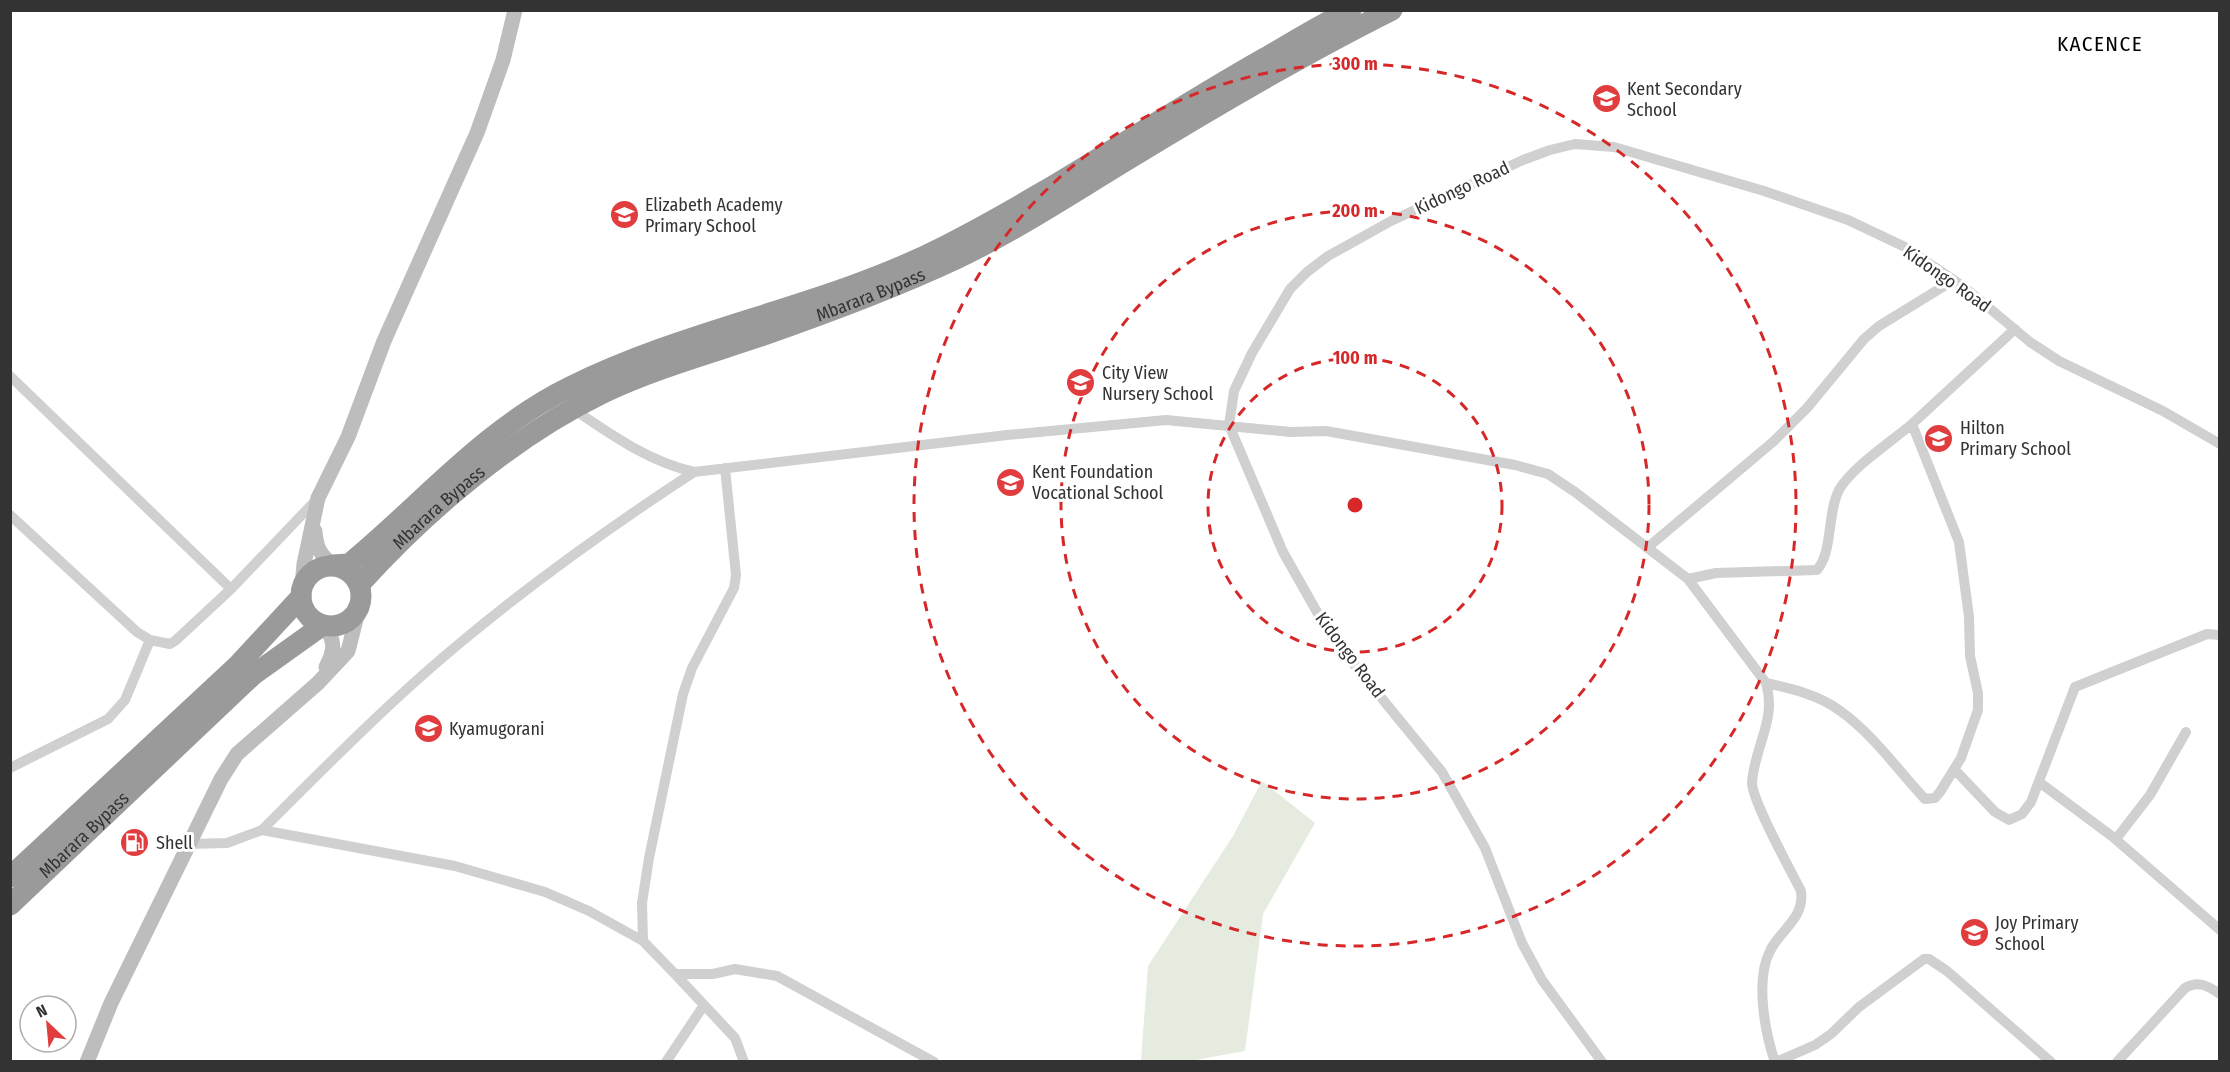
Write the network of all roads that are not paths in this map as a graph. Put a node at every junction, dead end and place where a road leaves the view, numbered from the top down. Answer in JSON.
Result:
{"nodes":[{"id":1,"x":515,"y":10,"type":"edge"},
{"id":2,"x":1351,"y":10,"type":"edge"},
{"id":3,"x":1392,"y":10,"type":"edge"},
{"id":4,"x":1954,"y":280,"type":"junction"},
{"id":5,"x":2015,"y":329,"type":"junction"},
{"id":6,"x":10,"y":376,"type":"edge"},
{"id":7,"x":573,"y":409,"type":"junction"},
{"id":8,"x":1229,"y":424,"type":"junction"},
{"id":9,"x":1912,"y":424,"type":"junction"},
{"id":10,"x":2220,"y":444,"type":"edge"},
{"id":11,"x":725,"y":468,"type":"junction"},
{"id":12,"x":694,"y":472,"type":"junction"},
{"id":13,"x":318,"y":498,"type":"junction"},
{"id":14,"x":10,"y":515,"type":"edge"},
{"id":15,"x":315,"y":519,"type":"junction"},
{"id":16,"x":1647,"y":548,"type":"junction"},
{"id":17,"x":333,"y":565,"type":"junction"},
{"id":18,"x":1688,"y":579,"type":"junction"},
{"id":19,"x":360,"y":584,"type":"junction"},
{"id":20,"x":231,"y":589,"type":"junction"},
{"id":21,"x":302,"y":591,"type":"junction"},
{"id":22,"x":359,"y":608,"type":"junction"},
{"id":23,"x":322,"y":625,"type":"junction"},
{"id":24,"x":2220,"y":635,"type":"edge"},
{"id":25,"x":150,"y":640,"type":"junction"},
{"id":26,"x":318,"y":683,"type":"junction"},
{"id":27,"x":1766,"y":683,"type":"junction"},
{"id":28,"x":2186,"y":732,"type":"dead end"},
{"id":29,"x":10,"y":768,"type":"edge"},
{"id":30,"x":1954,"y":770,"type":"junction"},
{"id":31,"x":2039,"y":782,"type":"junction"},
{"id":32,"x":262,"y":830,"type":"junction"},
{"id":33,"x":2116,"y":839,"type":"junction"},
{"id":34,"x":188,"y":844,"type":"junction"},
{"id":35,"x":10,"y":877,"type":"edge"},
{"id":36,"x":10,"y":905,"type":"edge"},
{"id":37,"x":2220,"y":930,"type":"edge"},
{"id":38,"x":643,"y":941,"type":"junction"},
{"id":39,"x":675,"y":974,"type":"junction"},
{"id":40,"x":2220,"y":994,"type":"edge"},
{"id":41,"x":704,"y":1005,"type":"junction"},
{"id":42,"x":87,"y":1062,"type":"edge"},
{"id":43,"x":666,"y":1062,"type":"edge"},
{"id":44,"x":744,"y":1062,"type":"edge"},
{"id":45,"x":934,"y":1062,"type":"edge"},
{"id":46,"x":1602,"y":1062,"type":"edge"},
{"id":47,"x":1776,"y":1062,"type":"edge"},
{"id":48,"x":2051,"y":1062,"type":"edge"},
{"id":49,"x":2117,"y":1062,"type":"edge"}],
"edges":[{"from":1,"to":13,"type":"main road"},
{"from":2,"to":17,"type":"highway","name":"Mbarara Bypass"},
{"from":3,"to":7,"type":"highway","name":"Mbarara Bypass"},
{"from":4,"to":5,"type":"street","name":"Kidongo Road"},
{"from":4,"to":8,"type":"street","name":"Kidongo Road"},
{"from":4,"to":16,"type":"street"},
{"from":5,"to":9,"type":"street"},
{"from":5,"to":10,"type":"street","name":"Kidongo Road"},
{"from":6,"to":20,"type":"street"},
{"from":7,"to":12,"type":"street"},
{"from":7,"to":19,"type":"highway","name":"Mbarara Bypass"},
{"from":8,"to":11,"type":"street"},
{"from":8,"to":16,"type":"street"},
{"from":8,"to":46,"type":"street","name":"Kidongo Road"},
{"from":9,"to":18,"type":"street"},
{"from":9,"to":30,"type":"street"},
{"from":11,"to":12,"type":"street"},
{"from":11,"to":38,"type":"street"},
{"from":12,"to":32,"type":"street"},
{"from":13,"to":15,"type":"main road"},
{"from":13,"to":20,"type":"street"},
{"from":14,"to":25,"type":"street"},
{"from":15,"to":17,"type":"main road"},
{"from":15,"to":21,"type":"main road"},
{"from":16,"to":18,"type":"street"},
{"from":17,"to":19,"type":"highway"},
{"from":17,"to":21,"type":"highway"},
{"from":18,"to":27,"type":"street"},
{"from":19,"to":22,"type":"highway"},
{"from":20,"to":25,"type":"street"},
{"from":21,"to":23,"type":"highway"},
{"from":21,"to":35,"type":"highway","name":"Mbarara Bypass"},
{"from":22,"to":23,"type":"highway"},
{"from":22,"to":26,"type":"main road"},
{"from":23,"to":26,"type":"main road"},
{"from":23,"to":36,"type":"highway","name":"Mbarara Bypass"},
{"from":24,"to":31,"type":"street"},
{"from":25,"to":29,"type":"street"},
{"from":26,"to":34,"type":"main road"},
{"from":27,"to":30,"type":"street"},
{"from":27,"to":47,"type":"street"},
{"from":28,"to":33,"type":"street"},
{"from":30,"to":31,"type":"street"},
{"from":31,"to":33,"type":"street"},
{"from":32,"to":34,"type":"street"},
{"from":32,"to":38,"type":"street"},
{"from":33,"to":37,"type":"street"},
{"from":34,"to":42,"type":"main road"},
{"from":38,"to":39,"type":"street"},
{"from":39,"to":41,"type":"street"},
{"from":39,"to":45,"type":"street"},
{"from":40,"to":49,"type":"street"},
{"from":41,"to":43,"type":"street"},
{"from":41,"to":44,"type":"street"},
{"from":47,"to":48,"type":"street"}]}
